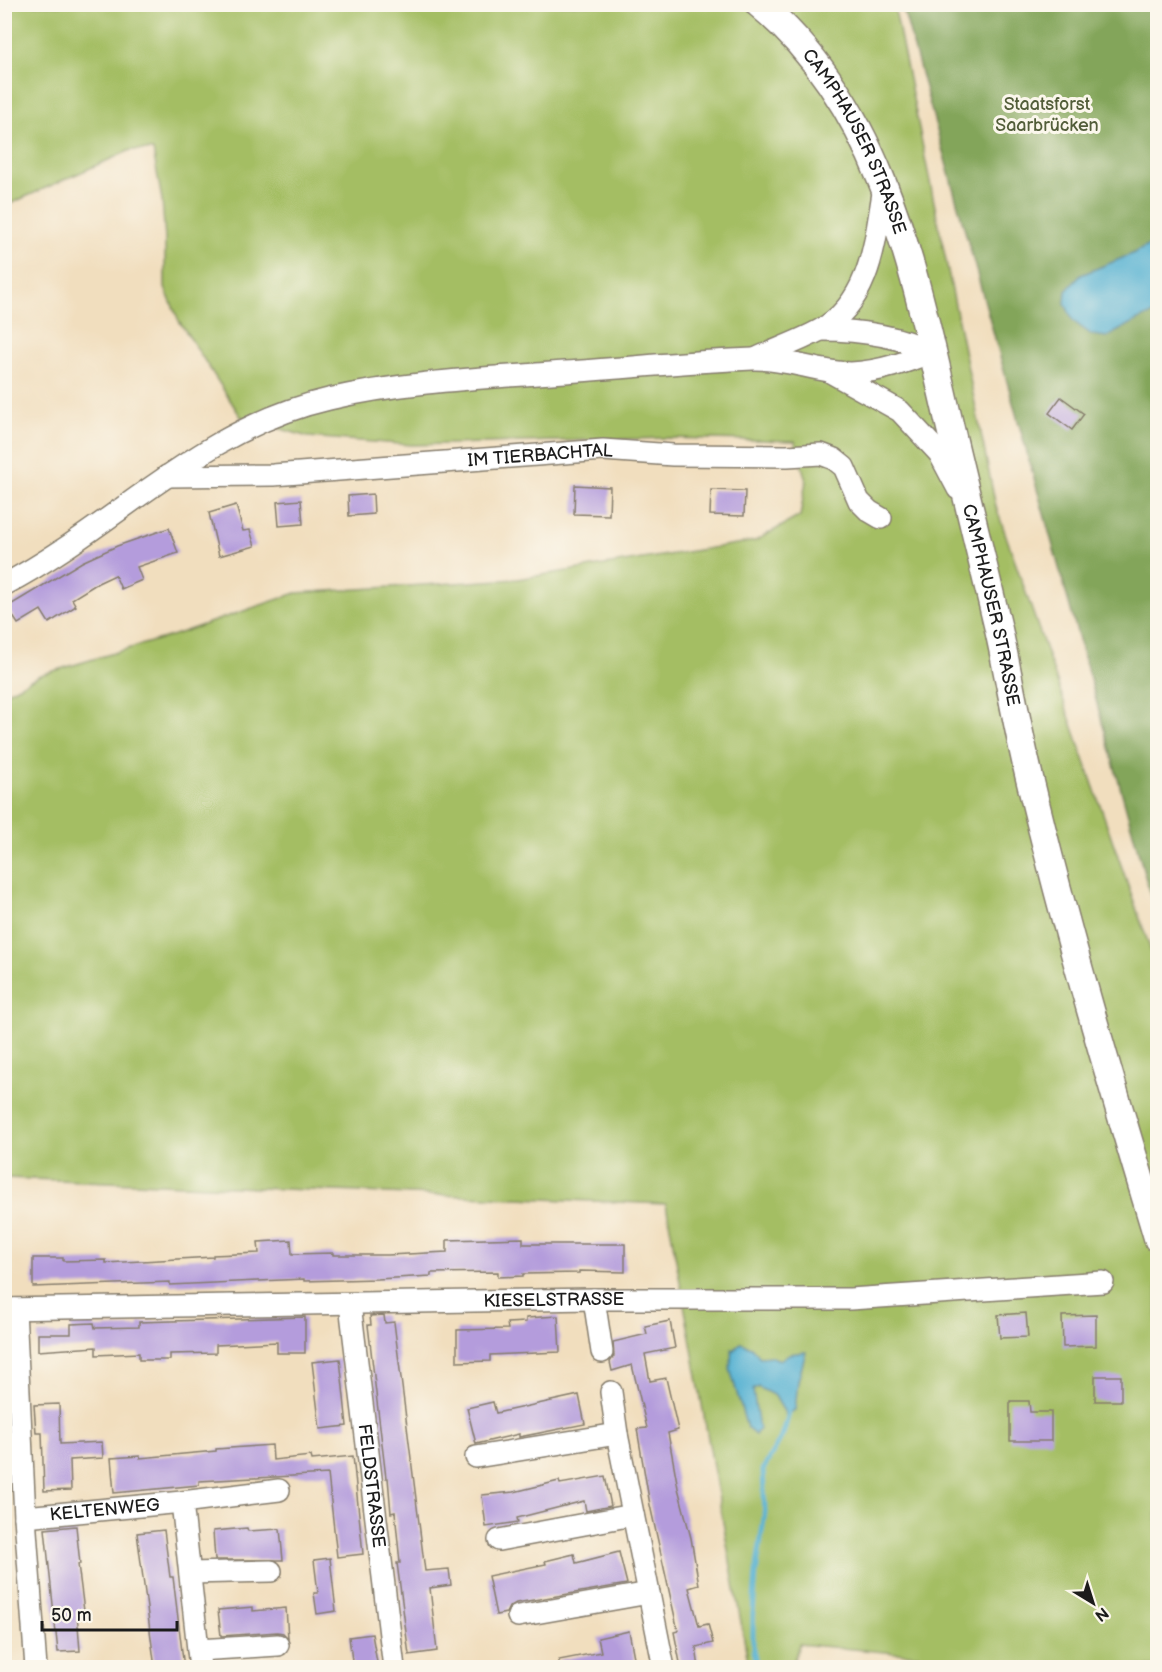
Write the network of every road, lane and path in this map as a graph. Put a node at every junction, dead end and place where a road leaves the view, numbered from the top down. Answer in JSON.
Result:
{"nodes":[{"id":1,"x":759,"y":4,"type":"edge"},
{"id":2,"x":884,"y":187,"type":"junction"},
{"id":3,"x":822,"y":330,"type":"junction"},
{"id":4,"x":932,"y":352,"type":"junction"},
{"id":5,"x":756,"y":358,"type":"junction"},
{"id":6,"x":827,"y":370,"type":"junction"},
{"id":7,"x":167,"y":476,"type":"junction"},
{"id":8,"x":969,"y":508,"type":"junction"},
{"id":9,"x":881,"y":518,"type":"dead end"},
{"id":10,"x":4,"y":585,"type":"edge"},
{"id":11,"x":1158,"y":1239,"type":"edge"},
{"id":12,"x":1103,"y":1282,"type":"dead end"},
{"id":13,"x":594,"y":1299,"type":"junction"},
{"id":14,"x":350,"y":1304,"type":"junction"},
{"id":15,"x":10,"y":1309,"type":"edge"},
{"id":16,"x":602,"y":1352,"type":"dead end"},
{"id":17,"x":611,"y":1392,"type":"dead end"},
{"id":18,"x":617,"y":1434,"type":"junction"},
{"id":19,"x":476,"y":1457,"type":"dead end"},
{"id":20,"x":279,"y":1490,"type":"dead end"},
{"id":21,"x":182,"y":1502,"type":"junction"},
{"id":22,"x":633,"y":1515,"type":"junction"},
{"id":23,"x":25,"y":1517,"type":"junction"},
{"id":24,"x":499,"y":1540,"type":"dead end"},
{"id":25,"x":271,"y":1570,"type":"dead end"},
{"id":26,"x":190,"y":1573,"type":"junction"},
{"id":27,"x":650,"y":1593,"type":"junction"},
{"id":28,"x":518,"y":1616,"type":"dead end"},
{"id":29,"x":278,"y":1645,"type":"dead end"},
{"id":30,"x":199,"y":1659,"type":"edge"},
{"id":31,"x":36,"y":1668,"type":"edge"},
{"id":32,"x":394,"y":1668,"type":"edge"},
{"id":33,"x":664,"y":1668,"type":"edge"}],
"edges":[{"from":1,"to":2,"type":"street","name":"CAMPHAUSER STRASSE"},
{"from":2,"to":3,"type":"street"},
{"from":2,"to":4,"type":"street","name":"CAMPHAUSER STRASSE"},
{"from":3,"to":4,"type":"street"},
{"from":3,"to":5,"type":"street"},
{"from":4,"to":6,"type":"street"},
{"from":4,"to":8,"type":"street","name":"CAMPHAUSER STRASSE"},
{"from":5,"to":6,"type":"street"},
{"from":5,"to":7,"type":"street"},
{"from":6,"to":8,"type":"street"},
{"from":7,"to":9,"type":"street","name":"IM TIERBACHTAL"},
{"from":7,"to":10,"type":"street"},
{"from":8,"to":11,"type":"street","name":"CAMPHAUSER STRASSE"},
{"from":12,"to":13,"type":"street","name":"KIESELSTRASSE"},
{"from":13,"to":14,"type":"street","name":"KIESELSTRASSE"},
{"from":13,"to":16,"type":"street"},
{"from":14,"to":15,"type":"street","name":"KIESELSTRASSE"},
{"from":14,"to":32,"type":"street","name":"FELDSTRASSE"},
{"from":15,"to":23,"type":"street"},
{"from":17,"to":18,"type":"street"},
{"from":18,"to":19,"type":"street"},
{"from":18,"to":22,"type":"street"},
{"from":20,"to":21,"type":"street","name":"KELTENWEG"},
{"from":21,"to":23,"type":"street","name":"KELTENWEG"},
{"from":21,"to":26,"type":"street","name":"KELTENWEG"},
{"from":22,"to":24,"type":"street"},
{"from":22,"to":27,"type":"street"},
{"from":23,"to":31,"type":"street"},
{"from":25,"to":26,"type":"street"},
{"from":26,"to":30,"type":"street","name":"KELTENWEG"},
{"from":27,"to":28,"type":"street"},
{"from":27,"to":33,"type":"street"},
{"from":29,"to":30,"type":"street","name":"KELTENWEG"}]}
